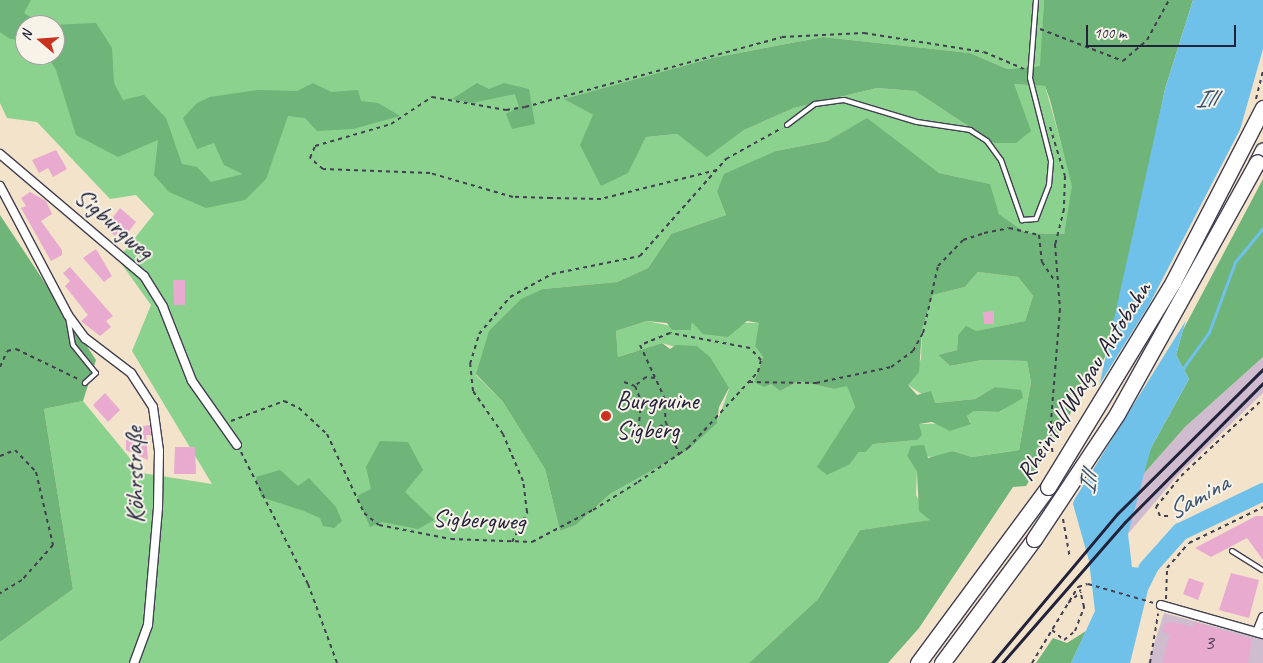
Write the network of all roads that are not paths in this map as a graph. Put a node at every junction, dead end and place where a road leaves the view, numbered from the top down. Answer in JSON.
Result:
{"nodes":[{"id":1,"x":1036,"y":0,"type":"edge"},
{"id":2,"x":1263,"y":108,"type":"edge"},
{"id":3,"x":787,"y":125,"type":"road end"},
{"id":4,"x":0,"y":154,"type":"edge"},
{"id":5,"x":1260,"y":156,"type":"edge"},
{"id":6,"x":0,"y":186,"type":"edge"},
{"id":7,"x":68,"y":315,"type":"junction"},
{"id":8,"x":86,"y":383,"type":"road end"},
{"id":9,"x":238,"y":445,"type":"road end"},
{"id":10,"x":1232,"y":551,"type":"dead end"},
{"id":11,"x":1263,"y":570,"type":"edge"},
{"id":12,"x":1160,"y":605,"type":"road end"},
{"id":13,"x":1263,"y":617,"type":"edge"},
{"id":14,"x":1260,"y":633,"type":"edge"},
{"id":15,"x":134,"y":663,"type":"edge"},
{"id":16,"x":918,"y":663,"type":"edge"},
{"id":17,"x":942,"y":663,"type":"edge"}],
"edges":[{"from":1,"to":3,"type":"lane"},
{"from":2,"to":16,"type":"highway","name":"Rheintal/Walgau Autobahn","bridge":true},
{"from":4,"to":9,"type":"street","name":"Sigburgweg"},
{"from":5,"to":17,"type":"highway","name":"Rheintal/Walgau Autobahn","bridge":true},
{"from":6,"to":7,"type":"street","name":"Köhrstraße"},
{"from":7,"to":8,"type":"lane"},
{"from":7,"to":15,"type":"street","name":"Köhrstraße"},
{"from":10,"to":11,"type":"lane"},
{"from":12,"to":14,"type":"street"},
{"from":13,"to":14,"type":"street"}]}
